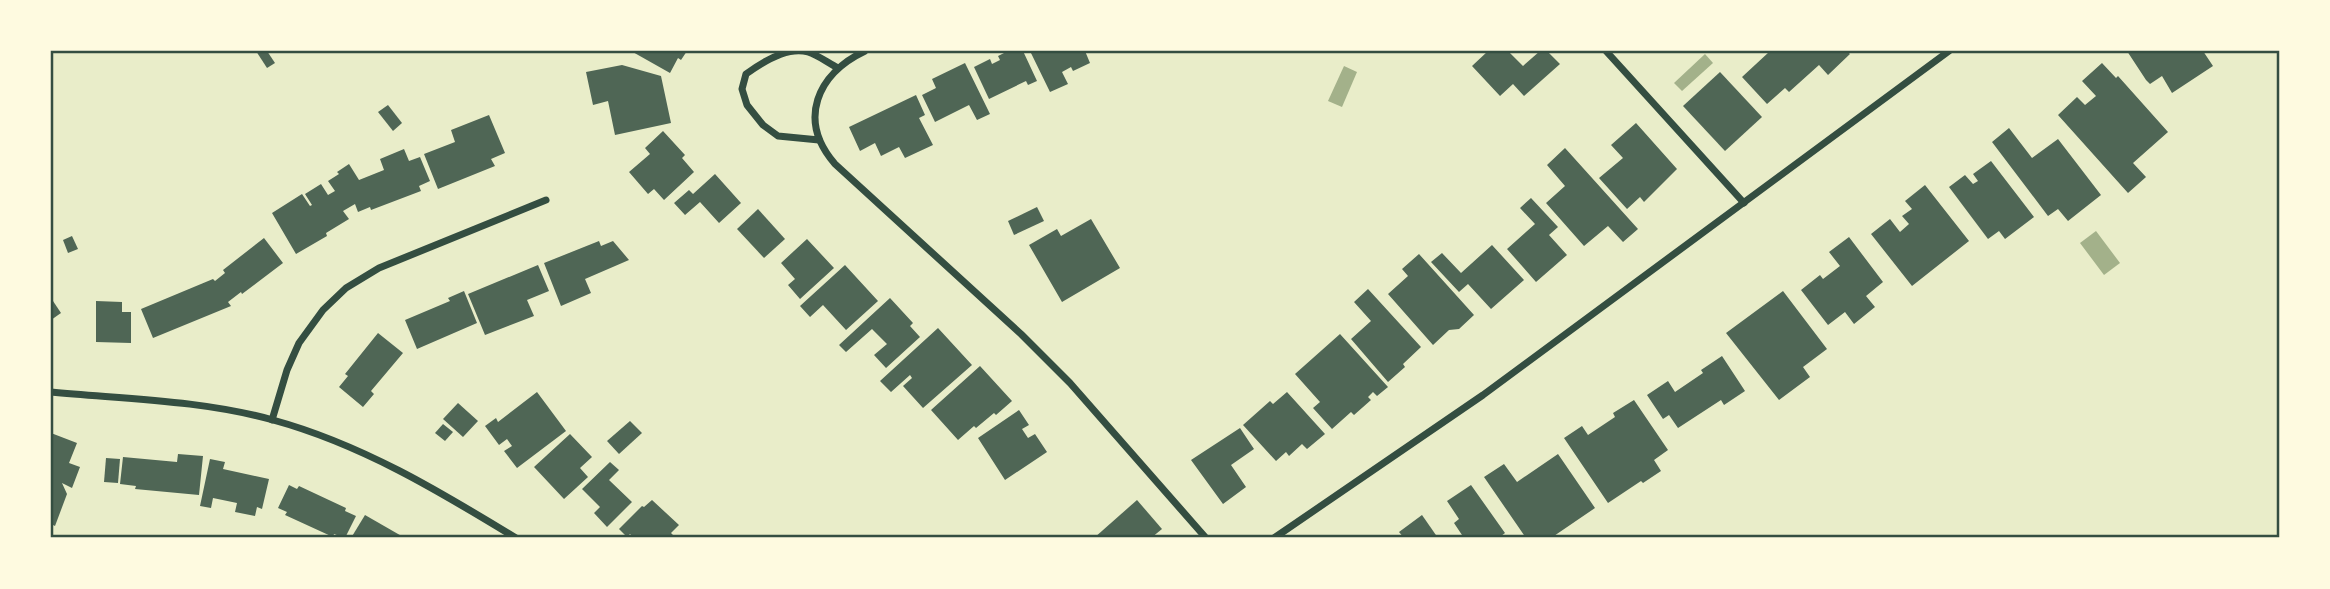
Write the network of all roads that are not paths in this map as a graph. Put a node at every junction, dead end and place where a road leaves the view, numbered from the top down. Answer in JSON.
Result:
{"nodes":[{"id":1,"x":865,"y":51,"type":"edge"},
{"id":2,"x":1606,"y":51,"type":"edge"},
{"id":3,"x":1949,"y":51,"type":"edge"},
{"id":4,"x":838,"y":68,"type":"junction"},
{"id":5,"x":818,"y":140,"type":"junction"},
{"id":6,"x":546,"y":200,"type":"dead end"},
{"id":7,"x":1744,"y":203,"type":"junction"},
{"id":8,"x":51,"y":392,"type":"edge"},
{"id":9,"x":272,"y":420,"type":"junction"},
{"id":10,"x":516,"y":538,"type":"edge"},
{"id":11,"x":1206,"y":538,"type":"edge"},
{"id":12,"x":1274,"y":538,"type":"edge"}],
"edges":[{"from":1,"to":4,"type":"street"},
{"from":2,"to":7,"type":"street"},
{"from":3,"to":7,"type":"street"},
{"from":4,"to":5,"type":"street"},
{"from":4,"to":5,"type":"street"},
{"from":5,"to":11,"type":"street"},
{"from":6,"to":9,"type":"street"},
{"from":7,"to":12,"type":"street"},
{"from":8,"to":9,"type":"street"},
{"from":9,"to":10,"type":"street"}]}
